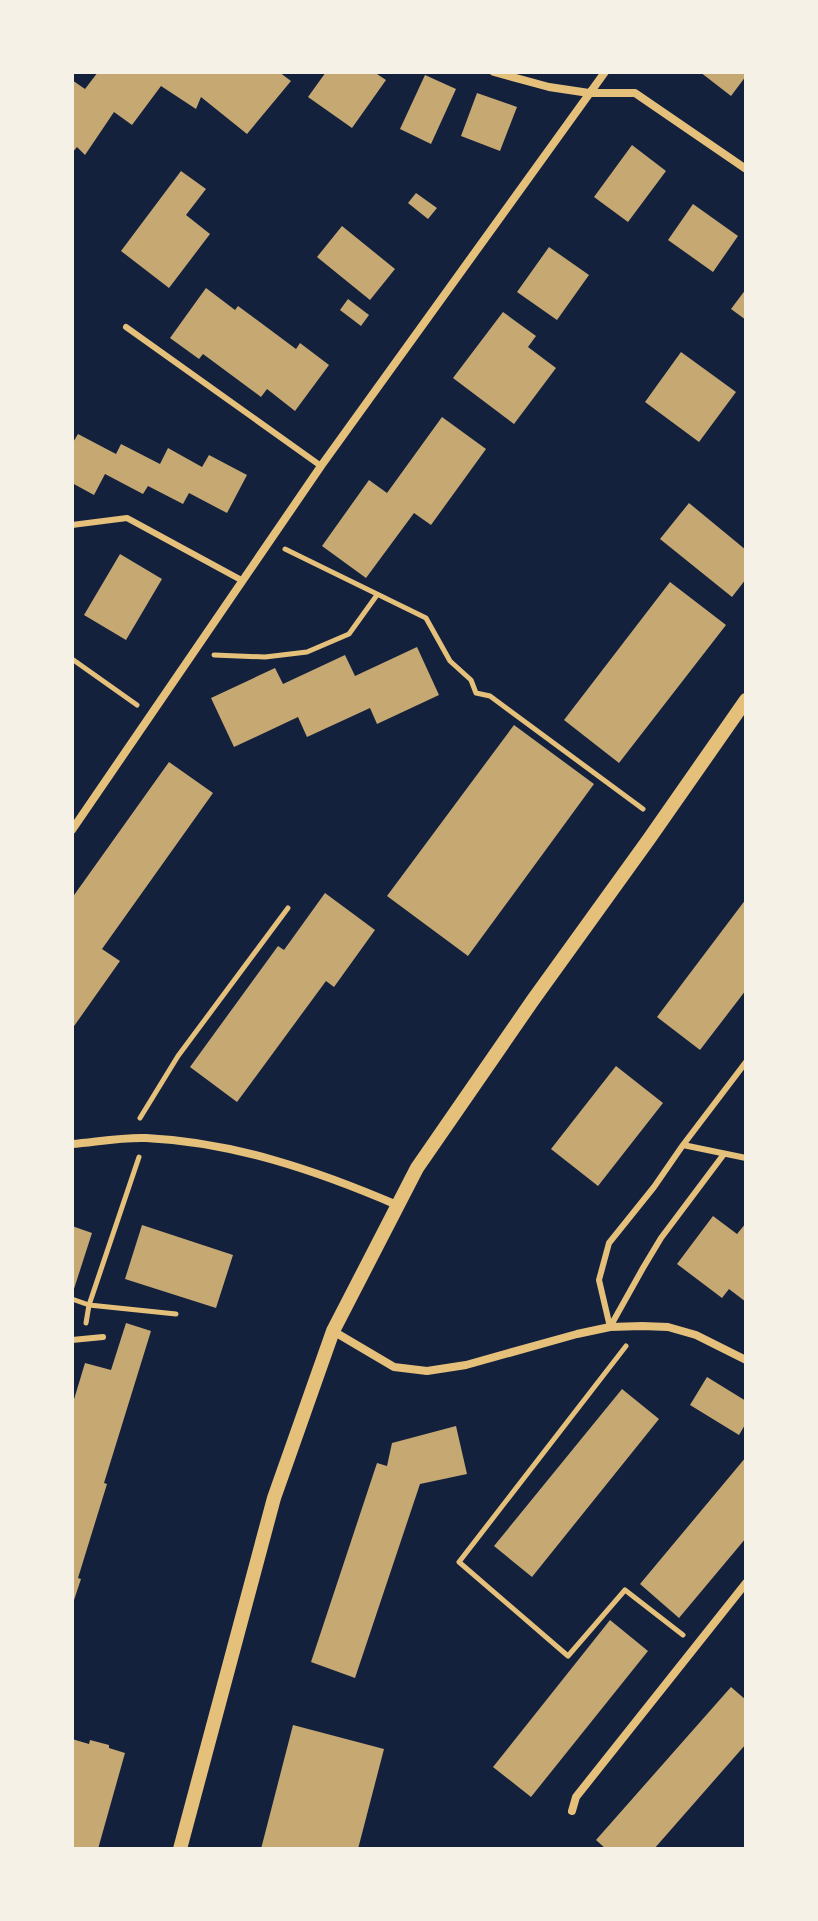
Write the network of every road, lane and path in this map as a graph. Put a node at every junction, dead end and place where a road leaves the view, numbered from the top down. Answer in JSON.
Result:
{"nodes":[{"id":1,"x":494,"y":72,"type":"edge"},
{"id":2,"x":605,"y":72,"type":"edge"},
{"id":3,"x":589,"y":93,"type":"junction"},
{"id":4,"x":746,"y":169,"type":"edge"},
{"id":5,"x":126,"y":327,"type":"dead end"},
{"id":6,"x":321,"y":466,"type":"junction"},
{"id":7,"x":72,"y":525,"type":"edge"},
{"id":8,"x":270,"y":541,"type":"junction"},
{"id":9,"x":243,"y":581,"type":"junction"},
{"id":10,"x":377,"y":595,"type":"junction"},
{"id":11,"x":193,"y":654,"type":"junction"},
{"id":12,"x":72,"y":659,"type":"edge"},
{"id":13,"x":746,"y":700,"type":"edge"},
{"id":14,"x":151,"y":715,"type":"junction"},
{"id":15,"x":661,"y":822,"type":"junction"},
{"id":16,"x":72,"y":830,"type":"edge"},
{"id":17,"x":288,"y":908,"type":"dead end"},
{"id":18,"x":746,"y":1062,"type":"edge"},
{"id":19,"x":146,"y":1138,"type":"junction"},
{"id":20,"x":127,"y":1139,"type":"junction"},
{"id":21,"x":72,"y":1144,"type":"edge"},
{"id":22,"x":683,"y":1145,"type":"junction"},
{"id":23,"x":724,"y":1154,"type":"junction"},
{"id":24,"x":746,"y":1158,"type":"edge"},
{"id":25,"x":397,"y":1205,"type":"junction"},
{"id":26,"x":72,"y":1299,"type":"edge"},
{"id":27,"x":89,"y":1305,"type":"junction"},
{"id":28,"x":176,"y":1314,"type":"dead end"},
{"id":29,"x":642,"y":1326,"type":"junction"},
{"id":30,"x":610,"y":1327,"type":"junction"},
{"id":31,"x":333,"y":1331,"type":"junction"},
{"id":32,"x":103,"y":1337,"type":"dead end"},
{"id":33,"x":72,"y":1340,"type":"edge"},
{"id":34,"x":746,"y":1360,"type":"edge"},
{"id":35,"x":746,"y":1583,"type":"edge"},
{"id":36,"x":695,"y":1645,"type":"junction"},
{"id":37,"x":572,"y":1811,"type":"dead end"},
{"id":38,"x":180,"y":1849,"type":"edge"}],
"edges":[{"from":1,"to":3,"type":"street"},
{"from":2,"to":3,"type":"street"},
{"from":3,"to":4,"type":"street"},
{"from":3,"to":6,"type":"street"},
{"from":5,"to":6,"type":"lane"},
{"from":6,"to":8,"type":"street"},
{"from":7,"to":9,"type":"lane"},
{"from":8,"to":9,"type":"street"},
{"from":8,"to":10,"type":"path"},
{"from":9,"to":11,"type":"street"},
{"from":10,"to":11,"type":"path"},
{"from":10,"to":15,"type":"path"},
{"from":11,"to":14,"type":"street"},
{"from":12,"to":14,"type":"path"},
{"from":13,"to":15,"type":"street"},
{"from":14,"to":16,"type":"street"},
{"from":15,"to":25,"type":"street"},
{"from":17,"to":20,"type":"path"},
{"from":18,"to":22,"type":"lane"},
{"from":19,"to":20,"type":"street"},
{"from":19,"to":25,"type":"street"},
{"from":19,"to":27,"type":"path"},
{"from":20,"to":21,"type":"street"},
{"from":22,"to":23,"type":"lane"},
{"from":22,"to":30,"type":"lane"},
{"from":23,"to":24,"type":"lane"},
{"from":23,"to":30,"type":"lane"},
{"from":25,"to":31,"type":"street"},
{"from":26,"to":27,"type":"path"},
{"from":27,"to":28,"type":"path"},
{"from":29,"to":30,"type":"street"},
{"from":29,"to":34,"type":"street"},
{"from":29,"to":36,"type":"path"},
{"from":30,"to":31,"type":"street"},
{"from":31,"to":38,"type":"street"},
{"from":32,"to":33,"type":"lane"},
{"from":35,"to":36,"type":"street"},
{"from":36,"to":37,"type":"street"}]}
